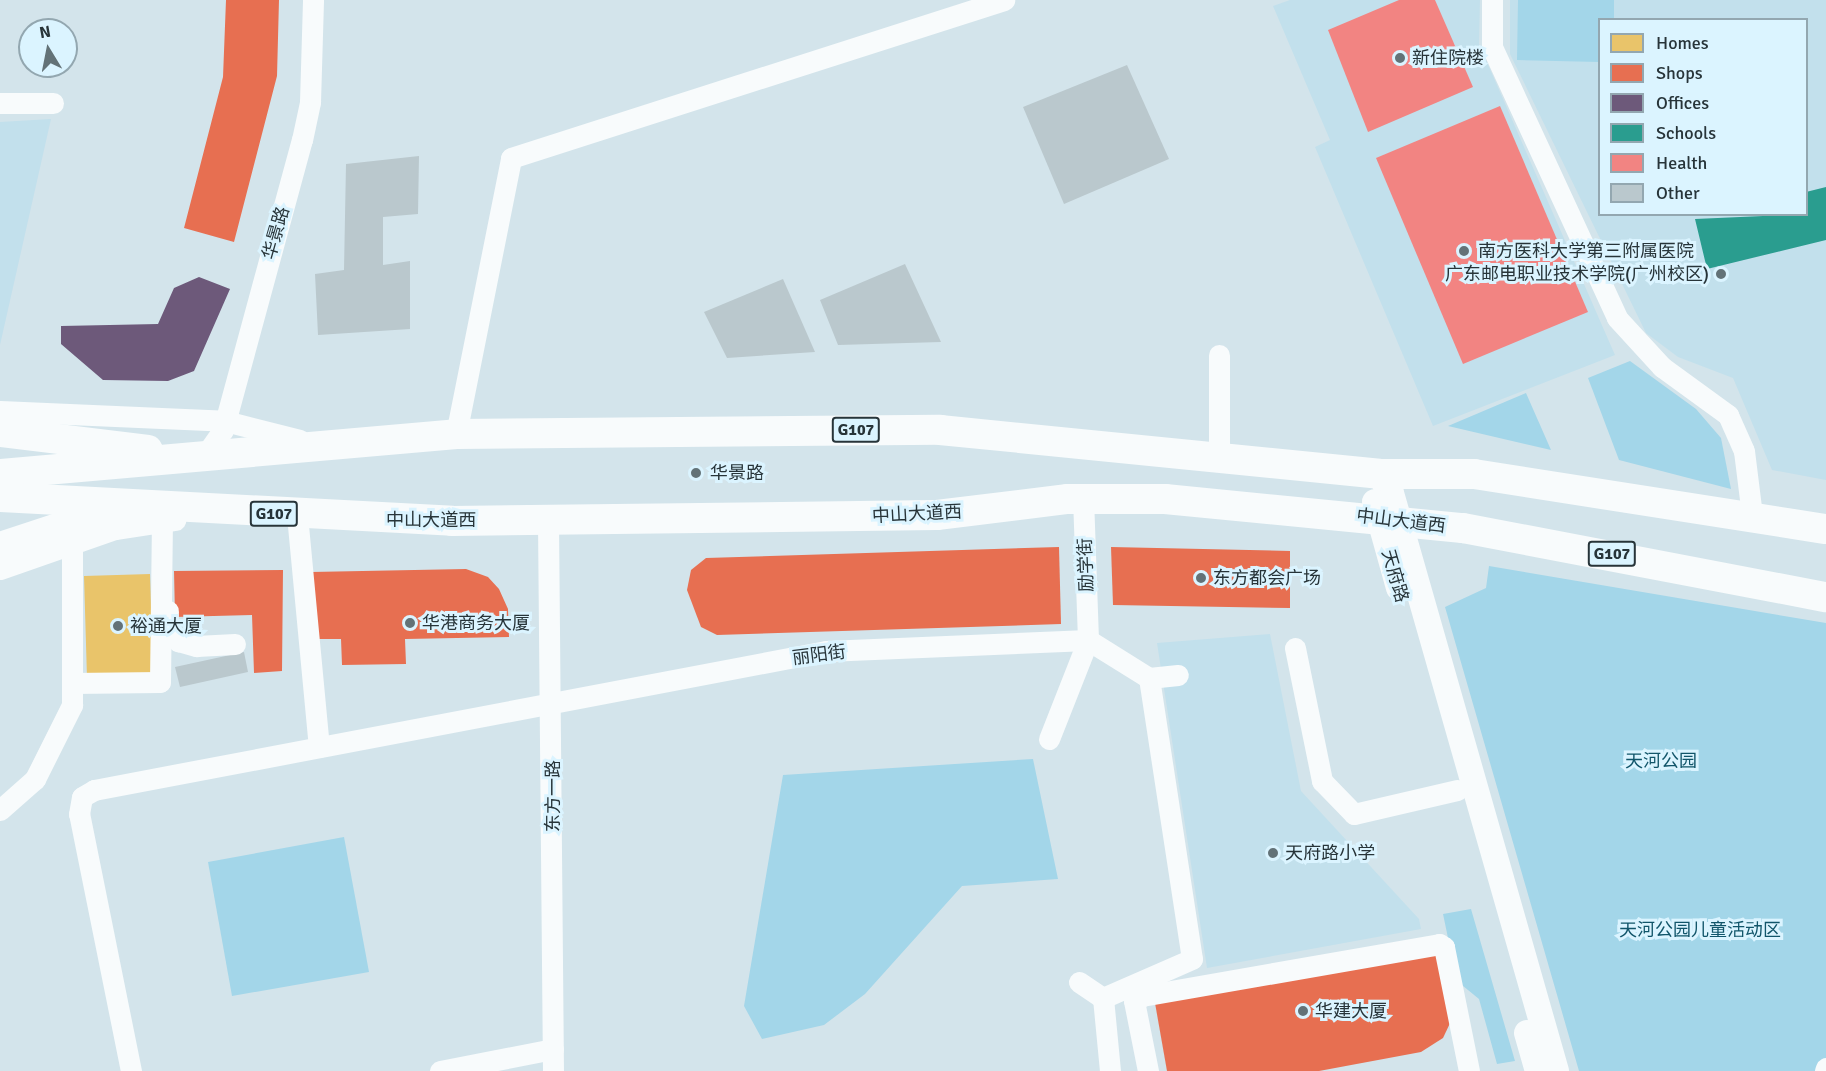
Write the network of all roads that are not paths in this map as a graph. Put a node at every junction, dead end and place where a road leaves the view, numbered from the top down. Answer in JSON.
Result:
{"nodes":[{"id":1,"x":313,"y":0,"type":"edge"},
{"id":2,"x":1004,"y":0,"type":"edge"},
{"id":3,"x":1492,"y":0,"type":"edge"},
{"id":4,"x":0,"y":103,"type":"edge"},
{"id":5,"x":53,"y":103,"type":"dead end"},
{"id":6,"x":1219,"y":355,"type":"dead end"},
{"id":7,"x":0,"y":411,"type":"edge"},
{"id":8,"x":225,"y":421,"type":"junction"},
{"id":9,"x":0,"y":432,"type":"edge"},
{"id":10,"x":456,"y":434,"type":"junction"},
{"id":11,"x":330,"y":445,"type":"junction"},
{"id":12,"x":0,"y":454,"type":"edge"},
{"id":13,"x":204,"y":457,"type":"junction"},
{"id":14,"x":1219,"y":457,"type":"junction"},
{"id":15,"x":0,"y":474,"type":"edge"},
{"id":16,"x":1379,"y":474,"type":"junction"},
{"id":17,"x":0,"y":497,"type":"edge"},
{"id":18,"x":1083,"y":498,"type":"junction"},
{"id":19,"x":131,"y":503,"type":"junction"},
{"id":20,"x":231,"y":510,"type":"junction"},
{"id":21,"x":297,"y":515,"type":"junction"},
{"id":22,"x":1752,"y":515,"type":"junction"},
{"id":23,"x":1388,"y":518,"type":"junction"},
{"id":24,"x":548,"y":520,"type":"junction"},
{"id":25,"x":166,"y":521,"type":"junction"},
{"id":26,"x":1826,"y":529,"type":"edge"},
{"id":27,"x":72,"y":543,"type":"junction"},
{"id":28,"x":0,"y":547,"type":"edge"},
{"id":29,"x":0,"y":569,"type":"edge"},
{"id":30,"x":1826,"y":597,"type":"edge"},
{"id":31,"x":1088,"y":636,"type":"junction"},
{"id":32,"x":235,"y":644,"type":"dead end"},
{"id":33,"x":1295,"y":648,"type":"dead end"},
{"id":34,"x":1178,"y":675,"type":"dead end"},
{"id":35,"x":1149,"y":678,"type":"junction"},
{"id":36,"x":72,"y":683,"type":"junction"},
{"id":37,"x":553,"y":702,"type":"junction"},
{"id":38,"x":1049,"y":738,"type":"dead end"},
{"id":39,"x":319,"y":747,"type":"junction"},
{"id":40,"x":1457,"y":790,"type":"junction"},
{"id":41,"x":0,"y":810,"type":"edge"},
{"id":42,"x":1079,"y":982,"type":"dead end"},
{"id":43,"x":1103,"y":998,"type":"junction"},
{"id":44,"x":553,"y":1049,"type":"junction"},
{"id":45,"x":131,"y":1071,"type":"edge"},
{"id":46,"x":440,"y":1071,"type":"edge"},
{"id":47,"x":553,"y":1071,"type":"edge"},
{"id":48,"x":1110,"y":1071,"type":"edge"},
{"id":49,"x":1148,"y":1071,"type":"edge"},
{"id":50,"x":1469,"y":1071,"type":"edge"},
{"id":51,"x":1538,"y":1071,"type":"edge"},
{"id":52,"x":1556,"y":1071,"type":"edge"}],
"edges":[{"from":1,"to":8,"type":"street","name":"华景路"},
{"from":2,"to":10,"type":"street"},
{"from":3,"to":22,"type":"street"},
{"from":4,"to":5,"type":"street"},
{"from":6,"to":14,"type":"street"},
{"from":7,"to":8,"type":"street"},
{"from":8,"to":11,"type":"street"},
{"from":8,"to":13,"type":"street","name":"华景路"},
{"from":9,"to":13,"type":"highway"},
{"from":10,"to":11,"type":"highway","number":"G107"},
{"from":10,"to":14,"type":"highway","number":"G107"},
{"from":11,"to":13,"type":"highway","number":"G107"},
{"from":12,"to":13,"type":"highway"},
{"from":13,"to":15,"type":"highway","number":"G107"},
{"from":14,"to":16,"type":"highway","number":"G107"},
{"from":16,"to":22,"type":"highway","number":"G107"},
{"from":16,"to":23,"type":"main road","name":"天府路"},
{"from":17,"to":19,"type":"highway","name":"中山大道西","number":"G107"},
{"from":18,"to":23,"type":"highway","name":"中山大道西","number":"G107"},
{"from":18,"to":24,"type":"highway","name":"中山大道西","number":"G107"},
{"from":18,"to":31,"type":"street","name":"励学街"},
{"from":19,"to":20,"type":"highway","name":"中山大道西","number":"G107"},
{"from":19,"to":28,"type":"highway"},
{"from":20,"to":21,"type":"highway","name":"中山大道西","number":"G107"},
{"from":20,"to":25,"type":"street"},
{"from":21,"to":24,"type":"highway","name":"中山大道西","number":"G107"},
{"from":21,"to":39,"type":"street"},
{"from":22,"to":26,"type":"highway","number":"G107"},
{"from":23,"to":30,"type":"highway","name":"中山大道西","number":"G107"},
{"from":23,"to":40,"type":"main road","name":"天府路"},
{"from":23,"to":52,"type":"main road","name":"天府路"},
{"from":24,"to":37,"type":"street","name":"东方一路"},
{"from":25,"to":27,"type":"street"},
{"from":25,"to":32,"type":"street"},
{"from":25,"to":36,"type":"street"},
{"from":27,"to":29,"type":"street"},
{"from":27,"to":36,"type":"street"},
{"from":31,"to":35,"type":"street"},
{"from":31,"to":37,"type":"street","name":"丽阳街"},
{"from":31,"to":38,"type":"street"},
{"from":33,"to":40,"type":"street"},
{"from":34,"to":35,"type":"street"},
{"from":35,"to":43,"type":"street"},
{"from":36,"to":41,"type":"street"},
{"from":37,"to":39,"type":"street","name":"丽阳街"},
{"from":37,"to":44,"type":"street","name":"东方一路"},
{"from":39,"to":45,"type":"street","name":"丽阳街"},
{"from":40,"to":51,"type":"main road","name":"天府路"},
{"from":42,"to":43,"type":"street"},
{"from":43,"to":48,"type":"street"},
{"from":44,"to":46,"type":"street"},
{"from":44,"to":47,"type":"street","name":"东方一路"},
{"from":49,"to":50,"type":"street"}]}
